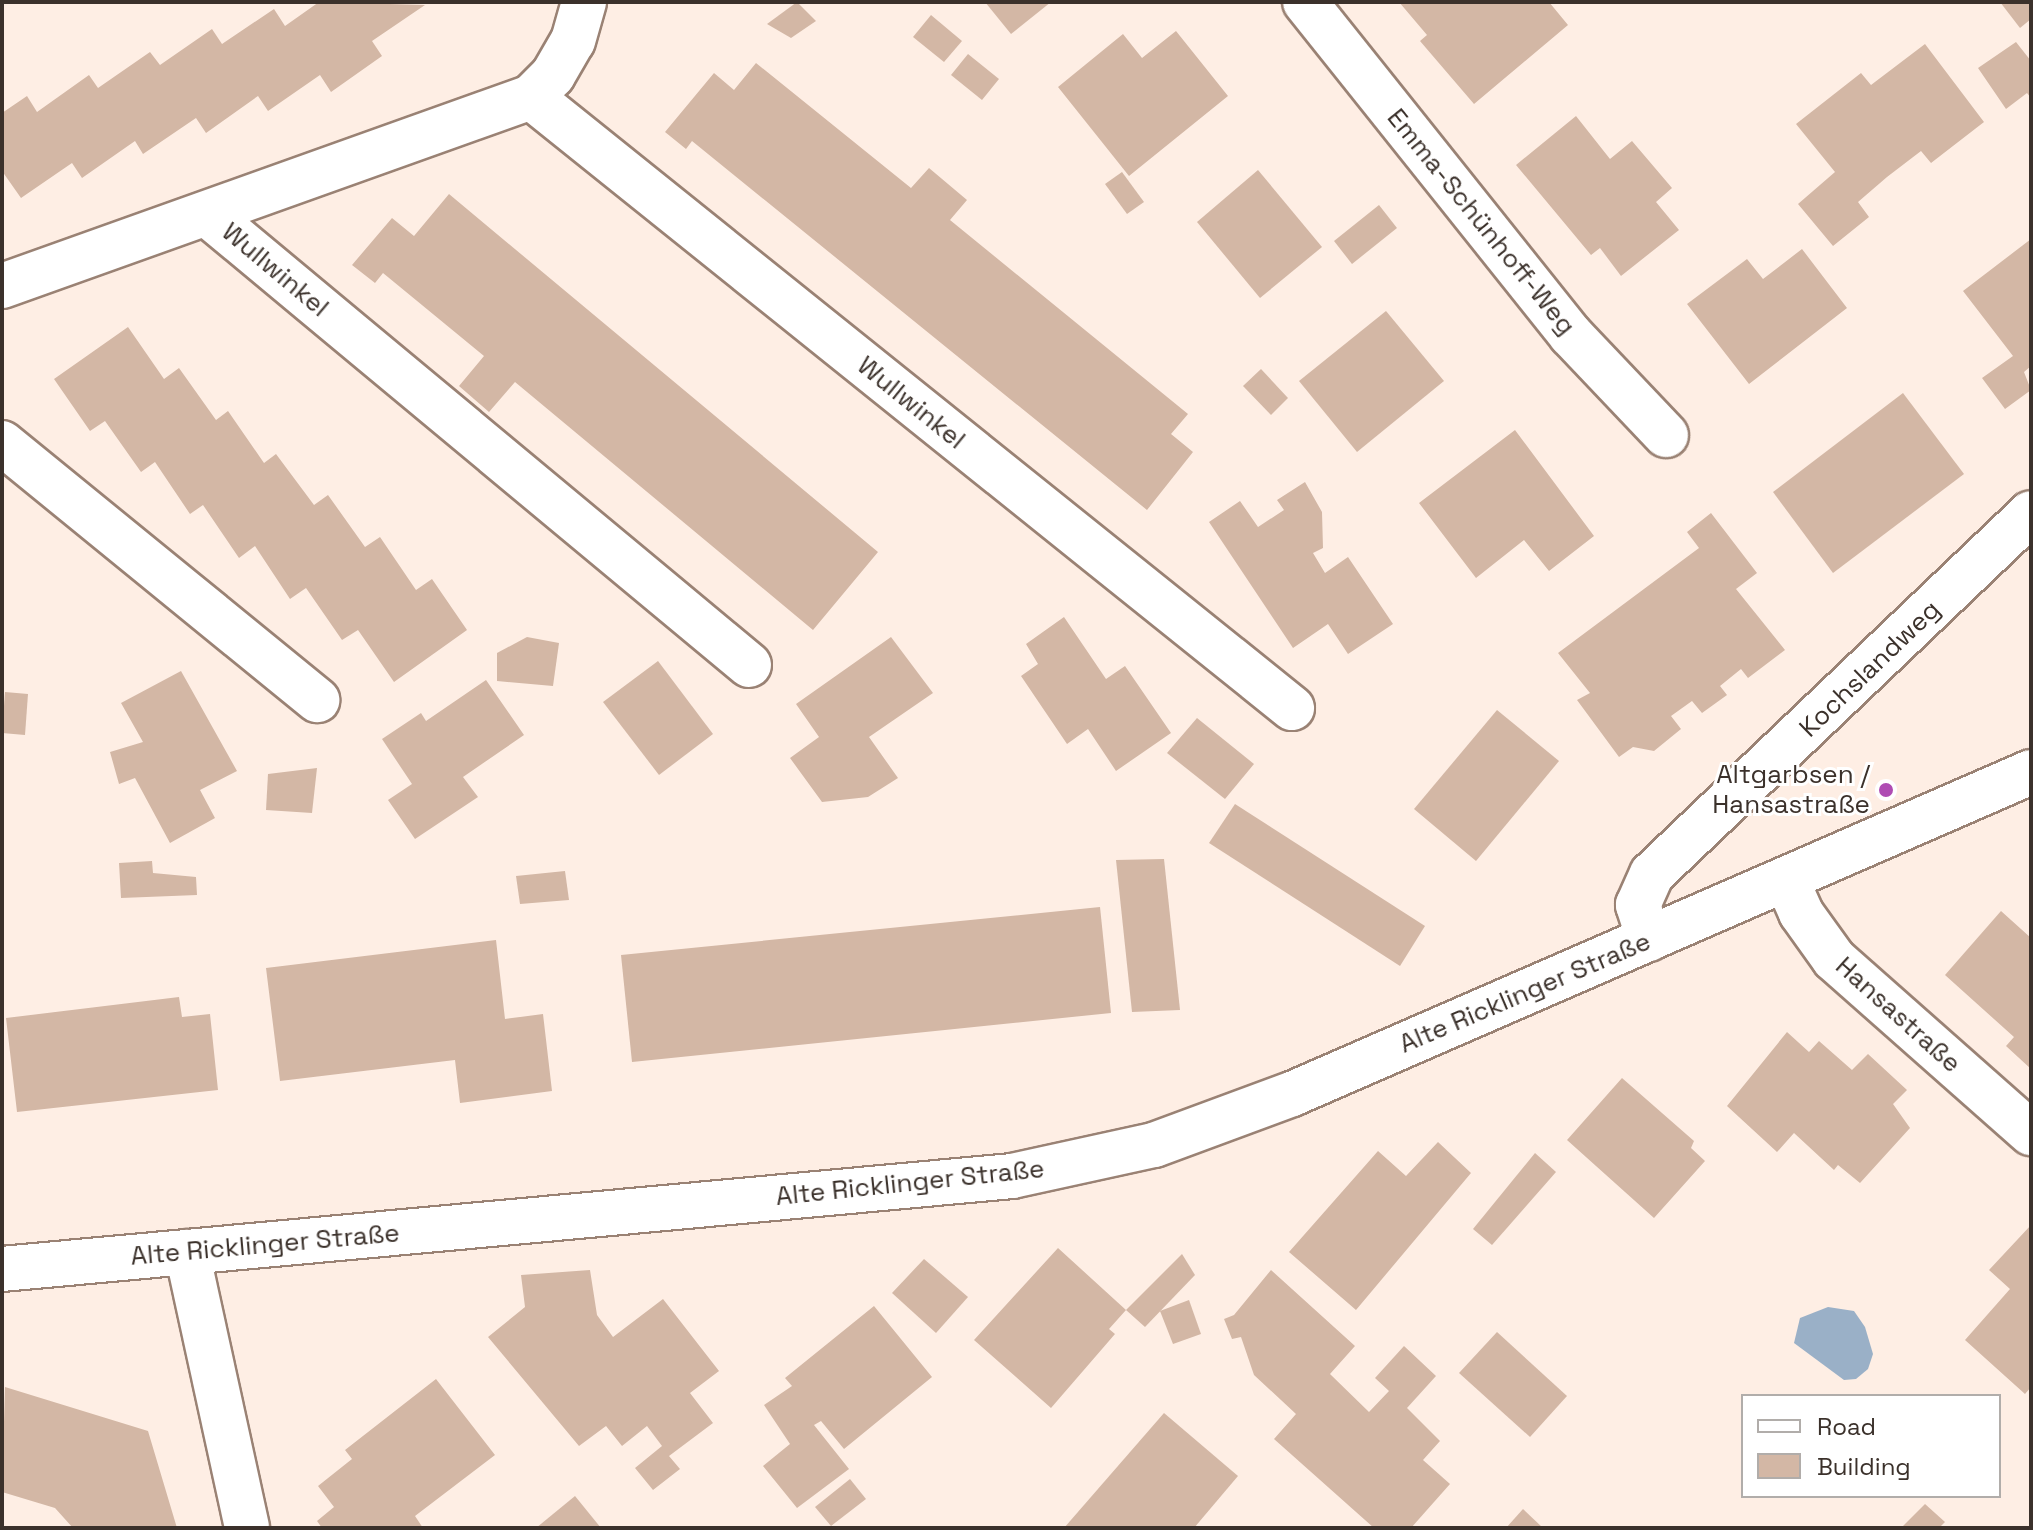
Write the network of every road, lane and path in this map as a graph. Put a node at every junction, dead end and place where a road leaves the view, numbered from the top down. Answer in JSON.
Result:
{"nodes":[{"id":1,"x":584,"y":2,"type":"edge"},
{"id":2,"x":1305,"y":2,"type":"edge"},
{"id":3,"x":531,"y":97,"type":"junction"},
{"id":4,"x":207,"y":214,"type":"junction"},
{"id":5,"x":2,"y":286,"type":"edge"},
{"id":6,"x":1666,"y":435,"type":"dead end"},
{"id":7,"x":2,"y":443,"type":"edge"},
{"id":8,"x":2031,"y":513,"type":"edge"},
{"id":9,"x":749,"y":665,"type":"dead end"},
{"id":10,"x":317,"y":700,"type":"dead end"},
{"id":11,"x":1292,"y":708,"type":"dead end"},
{"id":12,"x":2031,"y":772,"type":"edge"},
{"id":13,"x":1786,"y":879,"type":"junction"},
{"id":14,"x":1649,"y":939,"type":"junction"},
{"id":15,"x":2031,"y":1133,"type":"edge"},
{"id":16,"x":187,"y":1252,"type":"junction"},
{"id":17,"x":2,"y":1269,"type":"edge"},
{"id":18,"x":247,"y":1528,"type":"edge"}],
"edges":[{"from":1,"to":3,"type":"street","name":"Wullwinkel"},
{"from":2,"to":6,"type":"street","name":"Emma-Schünhoff-Weg"},
{"from":3,"to":4,"type":"street","name":"Wullwinkel"},
{"from":3,"to":11,"type":"street","name":"Wullwinkel"},
{"from":4,"to":5,"type":"street","name":"Wullwinkel"},
{"from":4,"to":9,"type":"street","name":"Wullwinkel"},
{"from":7,"to":10,"type":"street"},
{"from":8,"to":14,"type":"street","name":"Kochslandweg"},
{"from":12,"to":13,"type":"street","name":"Alte Ricklinger Straße"},
{"from":13,"to":14,"type":"street","name":"Alte Ricklinger Straße"},
{"from":13,"to":15,"type":"street","name":"Hansastraße"},
{"from":14,"to":16,"type":"street","name":"Alte Ricklinger Straße"},
{"from":16,"to":17,"type":"street","name":"Alte Ricklinger Straße"},
{"from":16,"to":18,"type":"street"}]}
